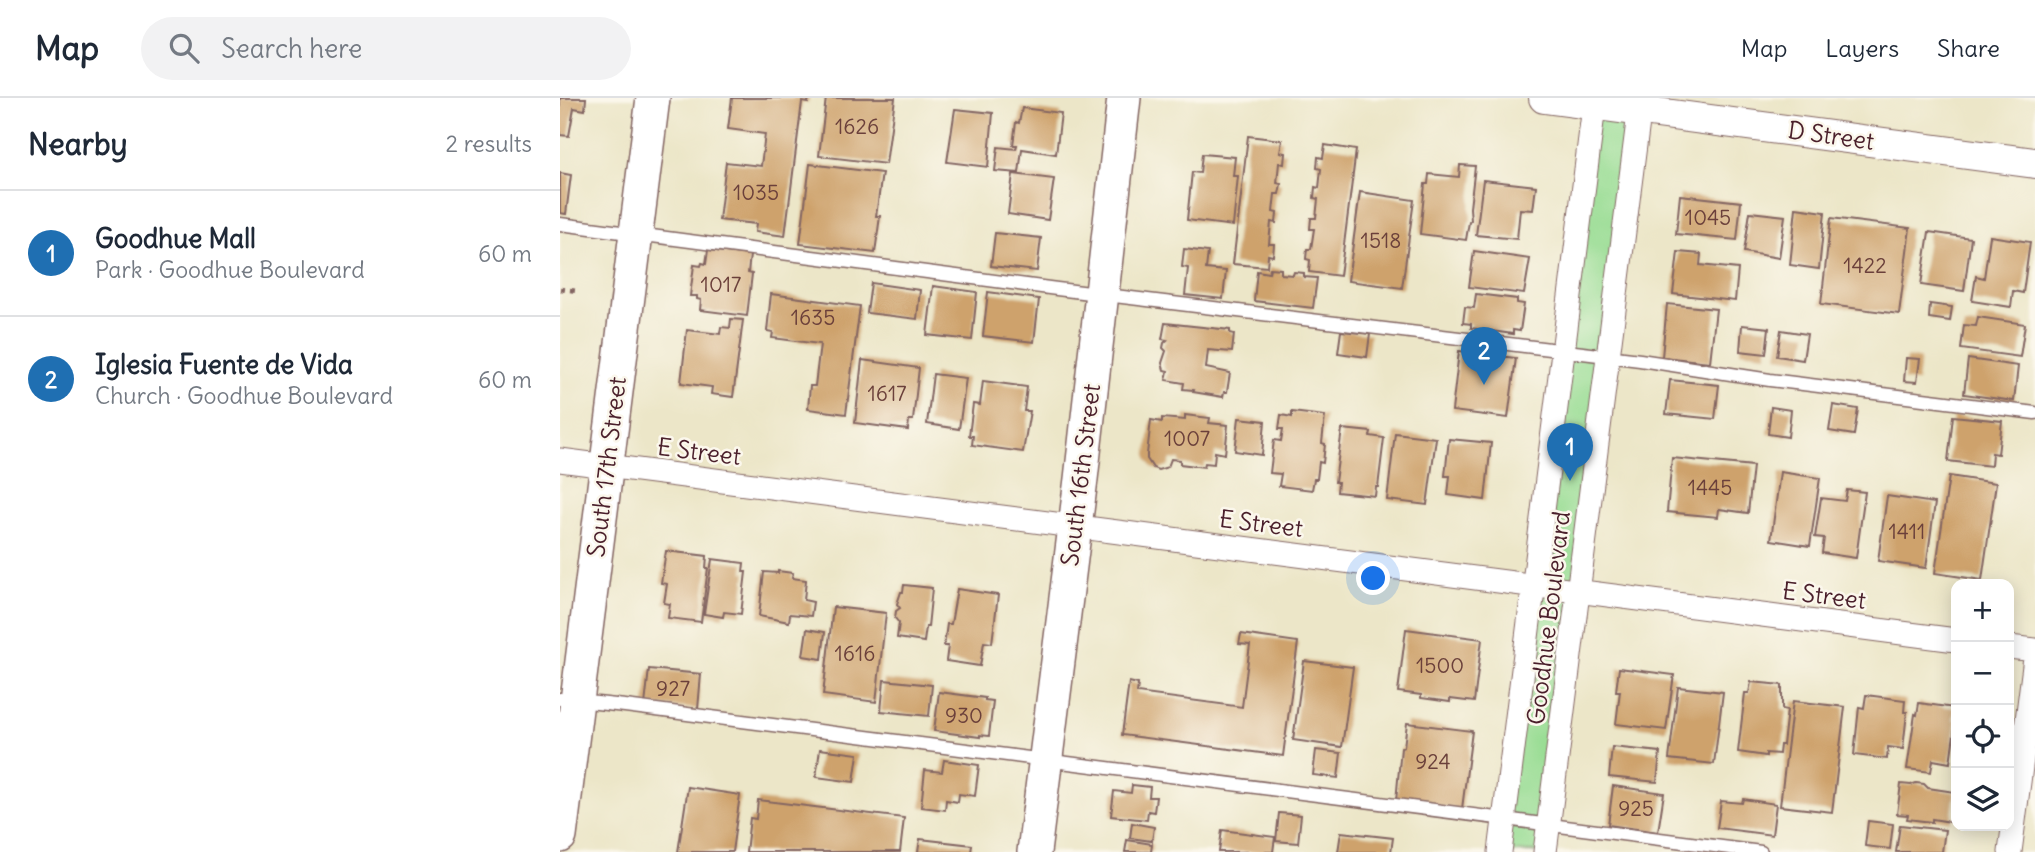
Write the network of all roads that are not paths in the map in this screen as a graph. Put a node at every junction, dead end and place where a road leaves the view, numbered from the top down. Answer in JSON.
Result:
{"nodes":[{"id":1,"x":653,"y":98,"type":"edge"},
{"id":2,"x":1124,"y":98,"type":"edge"},
{"id":3,"x":1544,"y":98,"type":"edge"},
{"id":4,"x":1595,"y":101,"type":"edge"},
{"id":5,"x":1640,"y":104,"type":"edge"},
{"id":6,"x":2035,"y":163,"type":"edge"},
{"id":7,"x":560,"y":224,"type":"edge"},
{"id":8,"x":636,"y":233,"type":"junction"},
{"id":9,"x":1102,"y":293,"type":"junction"},
{"id":10,"x":1563,"y":351,"type":"junction"},
{"id":11,"x":1609,"y":356,"type":"junction"},
{"id":12,"x":2035,"y":413,"type":"edge"},
{"id":13,"x":560,"y":460,"type":"edge"},
{"id":14,"x":607,"y":467,"type":"junction"},
{"id":15,"x":1074,"y":527,"type":"junction"},
{"id":16,"x":1533,"y":585,"type":"junction"},
{"id":17,"x":1578,"y":591,"type":"junction"},
{"id":18,"x":1951,"y":639,"type":"edge"},
{"id":19,"x":2014,"y":647,"type":"edge"},
{"id":20,"x":2035,"y":650,"type":"edge"},
{"id":21,"x":2035,"y":658,"type":"edge"},
{"id":22,"x":569,"y":700,"type":"edge"},
{"id":23,"x":1045,"y":760,"type":"junction"},
{"id":24,"x":1504,"y":820,"type":"junction"},
{"id":25,"x":1549,"y":825,"type":"junction"},
{"id":26,"x":560,"y":836,"type":"edge"},
{"id":27,"x":1034,"y":852,"type":"edge"},
{"id":28,"x":1500,"y":852,"type":"edge"},
{"id":29,"x":1545,"y":852,"type":"edge"},
{"id":30,"x":1761,"y":852,"type":"edge"},
{"id":31,"x":2010,"y":852,"type":"edge"}],
"edges":[{"from":1,"to":8,"type":"main road","name":"South 17th Street"},
{"from":2,"to":9,"type":"main road","name":"South 16th Street"},
{"from":3,"to":4,"type":"street","name":"D Street"},
{"from":4,"to":5,"type":"street","name":"D Street"},
{"from":4,"to":10,"type":"street","name":"Goodhue Boulevard"},
{"from":5,"to":6,"type":"street","name":"D Street"},
{"from":5,"to":11,"type":"street","name":"Goodhue Boulevard"},
{"from":7,"to":8,"type":"lane"},
{"from":8,"to":9,"type":"lane"},
{"from":8,"to":14,"type":"main road","name":"South 17th Street"},
{"from":9,"to":10,"type":"lane"},
{"from":9,"to":15,"type":"main road","name":"South 16th Street"},
{"from":10,"to":11,"type":"lane"},
{"from":10,"to":16,"type":"street","name":"Goodhue Boulevard"},
{"from":11,"to":12,"type":"lane"},
{"from":11,"to":17,"type":"street","name":"Goodhue Boulevard"},
{"from":13,"to":14,"type":"street","name":"E Street"},
{"from":14,"to":15,"type":"street","name":"E Street"},
{"from":14,"to":22,"type":"main road","name":"South 17th Street"},
{"from":15,"to":16,"type":"street","name":"E Street"},
{"from":15,"to":23,"type":"main road","name":"South 16th Street"},
{"from":16,"to":17,"type":"street","name":"E Street"},
{"from":16,"to":24,"type":"street","name":"Goodhue Boulevard"},
{"from":17,"to":18,"type":"street","name":"E Street"},
{"from":17,"to":25,"type":"street","name":"Goodhue Boulevard"},
{"from":19,"to":20,"type":"street"},
{"from":21,"to":31,"type":"street"},
{"from":22,"to":23,"type":"lane"},
{"from":22,"to":26,"type":"main road","name":"South 17th Street"},
{"from":23,"to":24,"type":"lane"},
{"from":23,"to":27,"type":"main road","name":"South 16th Street"},
{"from":24,"to":25,"type":"lane"},
{"from":24,"to":28,"type":"street","name":"Goodhue Boulevard"},
{"from":25,"to":29,"type":"street","name":"Goodhue Boulevard"},
{"from":25,"to":30,"type":"lane"}]}
